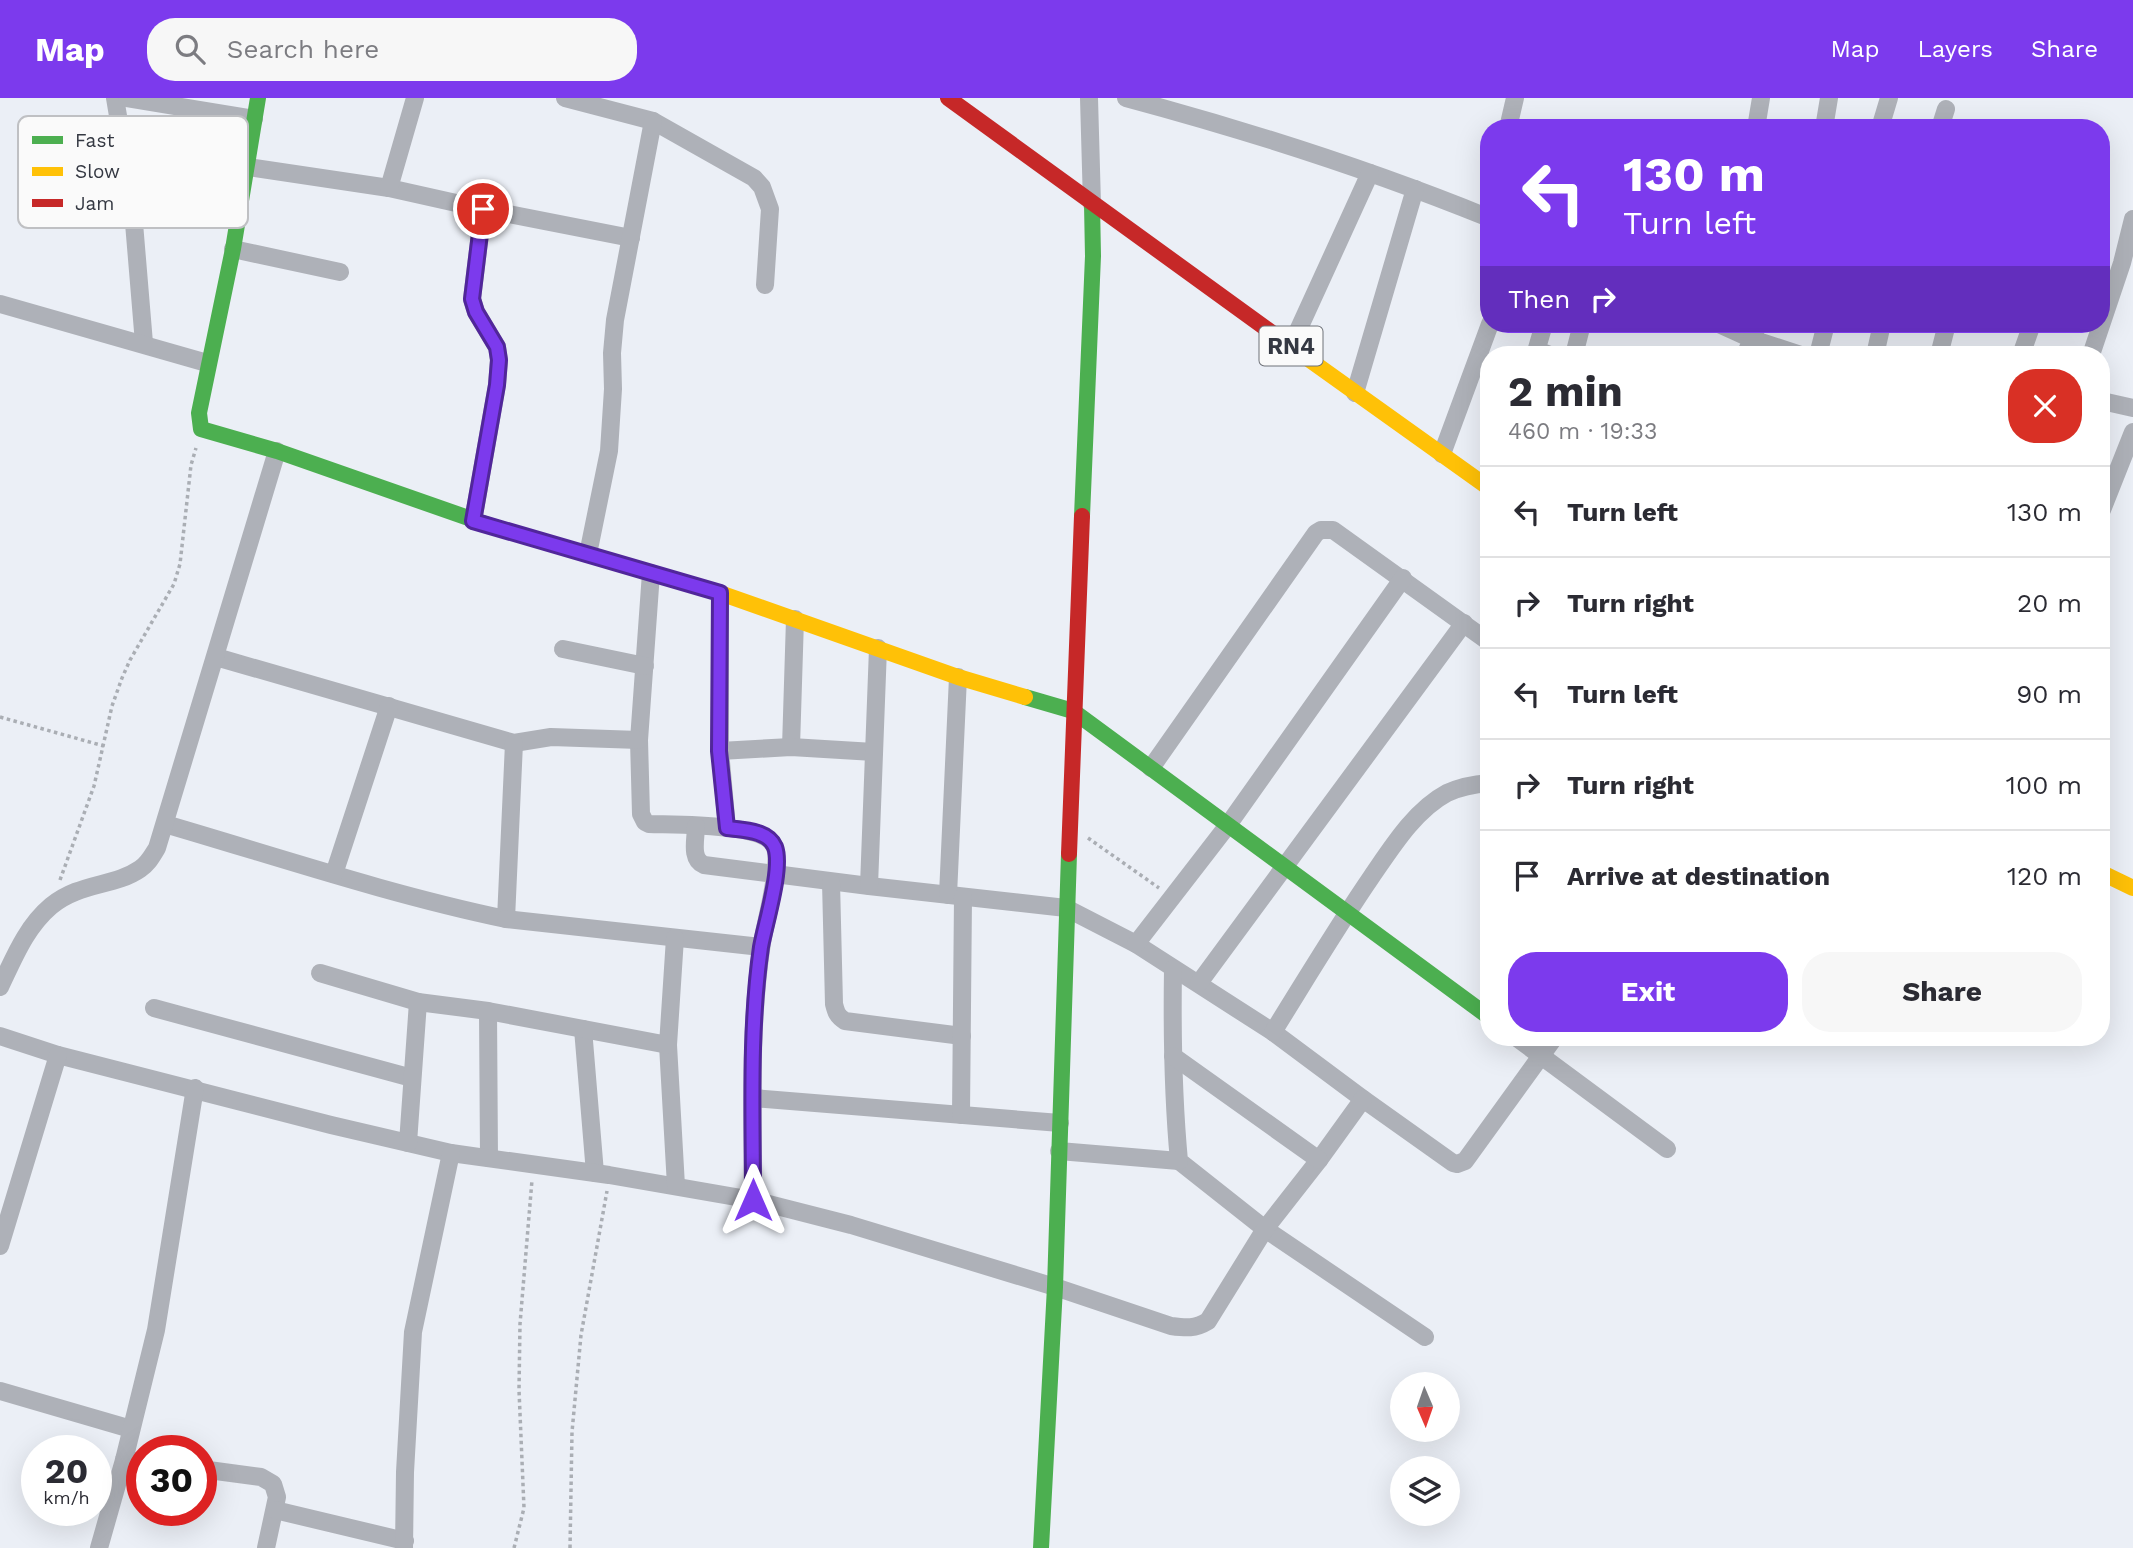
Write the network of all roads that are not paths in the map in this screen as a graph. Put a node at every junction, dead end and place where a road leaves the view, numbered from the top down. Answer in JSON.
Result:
{"nodes":[{"id":1,"x":115,"y":98,"type":"edge"},
{"id":2,"x":127,"y":98,"type":"edge"},
{"id":3,"x":258,"y":98,"type":"edge"},
{"id":4,"x":415,"y":98,"type":"edge"},
{"id":5,"x":565,"y":98,"type":"edge"},
{"id":6,"x":948,"y":98,"type":"edge"},
{"id":7,"x":1088,"y":98,"type":"edge"},
{"id":8,"x":1126,"y":98,"type":"edge"},
{"id":9,"x":1515,"y":98,"type":"edge"},
{"id":10,"x":1761,"y":98,"type":"edge"},
{"id":11,"x":1829,"y":98,"type":"edge"},
{"id":12,"x":1889,"y":98,"type":"edge"},
{"id":13,"x":1946,"y":109,"type":"dead end"},
{"id":14,"x":118,"y":116,"type":"edge"},
{"id":15,"x":236,"y":116,"type":"edge"},
{"id":16,"x":248,"y":118,"type":"edge"},
{"id":17,"x":254,"y":119,"type":"junction"},
{"id":18,"x":1510,"y":119,"type":"edge"},
{"id":19,"x":1758,"y":119,"type":"edge"},
{"id":20,"x":1826,"y":119,"type":"edge"},
{"id":21,"x":1883,"y":119,"type":"edge"},
{"id":22,"x":1943,"y":119,"type":"edge"},
{"id":23,"x":653,"y":121,"type":"junction"},
{"id":24,"x":248,"y":167,"type":"joint"},
{"id":25,"x":1370,"y":173,"type":"junction"},
{"id":26,"x":389,"y":188,"type":"junction"},
{"id":27,"x":1415,"y":189,"type":"junction"},
{"id":28,"x":1092,"y":204,"type":"junction"},
{"id":29,"x":483,"y":209,"type":"junction"},
{"id":30,"x":1480,"y":212,"type":"edge"},
{"id":31,"x":2133,"y":219,"type":"edge"},
{"id":32,"x":134,"y":228,"type":"edge"},
{"id":33,"x":236,"y":228,"type":"edge"},
{"id":34,"x":631,"y":238,"type":"junction"},
{"id":35,"x":233,"y":249,"type":"junction"},
{"id":36,"x":340,"y":272,"type":"dead end"},
{"id":37,"x":765,"y":285,"type":"dead end"},
{"id":38,"x":2110,"y":299,"type":"edge"},
{"id":39,"x":0,"y":304,"type":"edge"},
{"id":40,"x":1752,"y":339,"type":"edge"},
{"id":41,"x":144,"y":344,"type":"junction"},
{"id":42,"x":1291,"y":346,"type":"junction"},
{"id":43,"x":1773,"y":346,"type":"edge"},
{"id":44,"x":1480,"y":351,"type":"edge"},
{"id":45,"x":208,"y":363,"type":"junction"},
{"id":46,"x":1356,"y":393,"type":"junction"},
{"id":47,"x":2110,"y":403,"type":"edge"},
{"id":48,"x":2133,"y":408,"type":"edge"},
{"id":49,"x":2133,"y":432,"type":"edge"},
{"id":50,"x":277,"y":452,"type":"junction"},
{"id":51,"x":1442,"y":454,"type":"junction"},
{"id":52,"x":1480,"y":481,"type":"edge"},
{"id":53,"x":2110,"y":490,"type":"edge"},
{"id":54,"x":473,"y":521,"type":"junction"},
{"id":55,"x":588,"y":554,"type":"junction"},
{"id":56,"x":651,"y":573,"type":"junction"},
{"id":57,"x":1403,"y":578,"type":"junction"},
{"id":58,"x":720,"y":593,"type":"junction"},
{"id":59,"x":795,"y":619,"type":"junction"},
{"id":60,"x":1464,"y":623,"type":"junction"},
{"id":61,"x":1480,"y":635,"type":"edge"},
{"id":62,"x":878,"y":648,"type":"junction"},
{"id":63,"x":563,"y":649,"type":"dead end"},
{"id":64,"x":216,"y":657,"type":"junction"},
{"id":65,"x":645,"y":667,"type":"junction"},
{"id":66,"x":958,"y":677,"type":"junction"},
{"id":67,"x":389,"y":706,"type":"junction"},
{"id":68,"x":1073,"y":711,"type":"junction"},
{"id":69,"x":639,"y":740,"type":"junction"},
{"id":70,"x":514,"y":743,"type":"junction"},
{"id":71,"x":790,"y":747,"type":"junction"},
{"id":72,"x":719,"y":751,"type":"junction"},
{"id":73,"x":874,"y":752,"type":"junction"},
{"id":74,"x":1151,"y":768,"type":"junction"},
{"id":75,"x":1480,"y":784,"type":"edge"},
{"id":76,"x":165,"y":824,"type":"junction"},
{"id":77,"x":1228,"y":825,"type":"junction"},
{"id":78,"x":696,"y":826,"type":"junction"},
{"id":79,"x":727,"y":828,"type":"junction"},
{"id":80,"x":1285,"y":868,"type":"junction"},
{"id":81,"x":334,"y":874,"type":"junction"},
{"id":82,"x":776,"y":874,"type":"junction"},
{"id":83,"x":2110,"y":877,"type":"edge"},
{"id":84,"x":831,"y":882,"type":"junction"},
{"id":85,"x":869,"y":886,"type":"junction"},
{"id":86,"x":2133,"y":888,"type":"edge"},
{"id":87,"x":956,"y":896,"type":"junction"},
{"id":88,"x":1066,"y":908,"type":"junction"},
{"id":89,"x":1347,"y":912,"type":"junction"},
{"id":90,"x":506,"y":919,"type":"junction"},
{"id":91,"x":675,"y":937,"type":"junction"},
{"id":92,"x":1136,"y":944,"type":"junction"},
{"id":93,"x":761,"y":947,"type":"junction"},
{"id":94,"x":1174,"y":969,"type":"junction"},
{"id":95,"x":320,"y":973,"type":"dead end"},
{"id":96,"x":1199,"y":984,"type":"junction"},
{"id":97,"x":0,"y":987,"type":"edge"},
{"id":98,"x":418,"y":1002,"type":"junction"},
{"id":99,"x":154,"y":1008,"type":"dead end"},
{"id":100,"x":1480,"y":1010,"type":"edge"},
{"id":101,"x":488,"y":1011,"type":"junction"},
{"id":102,"x":583,"y":1029,"type":"junction"},
{"id":103,"x":1273,"y":1032,"type":"junction"},
{"id":104,"x":0,"y":1036,"type":"edge"},
{"id":105,"x":962,"y":1036,"type":"junction"},
{"id":106,"x":668,"y":1045,"type":"junction"},
{"id":107,"x":1528,"y":1046,"type":"edge"},
{"id":108,"x":1548,"y":1046,"type":"edge"},
{"id":109,"x":58,"y":1055,"type":"junction"},
{"id":110,"x":1541,"y":1055,"type":"junction"},
{"id":111,"x":1173,"y":1056,"type":"junction"},
{"id":112,"x":412,"y":1077,"type":"junction"},
{"id":113,"x":195,"y":1088,"type":"junction"},
{"id":114,"x":753,"y":1098,"type":"junction"},
{"id":115,"x":1363,"y":1099,"type":"junction"},
{"id":116,"x":961,"y":1115,"type":"junction"},
{"id":117,"x":1060,"y":1123,"type":"junction"},
{"id":118,"x":408,"y":1143,"type":"junction"},
{"id":119,"x":1667,"y":1149,"type":"dead end"},
{"id":120,"x":1059,"y":1151,"type":"junction"},
{"id":121,"x":451,"y":1153,"type":"junction"},
{"id":122,"x":489,"y":1158,"type":"junction"},
{"id":123,"x":1319,"y":1160,"type":"junction"},
{"id":124,"x":1179,"y":1161,"type":"junction"},
{"id":125,"x":602,"y":1174,"type":"junction"},
{"id":126,"x":676,"y":1186,"type":"junction"},
{"id":127,"x":753,"y":1200,"type":"junction"},
{"id":128,"x":1265,"y":1228,"type":"junction"},
{"id":129,"x":0,"y":1246,"type":"edge"},
{"id":130,"x":1055,"y":1287,"type":"junction"},
{"id":131,"x":1425,"y":1337,"type":"dead end"},
{"id":132,"x":0,"y":1391,"type":"edge"},
{"id":133,"x":131,"y":1429,"type":"junction"},
{"id":134,"x":131,"y":1435,"type":"edge"},
{"id":135,"x":217,"y":1471,"type":"edge"},
{"id":136,"x":126,"y":1479,"type":"edge"},
{"id":137,"x":275,"y":1510,"type":"junction"},
{"id":138,"x":405,"y":1545,"type":"edge"},
{"id":139,"x":99,"y":1548,"type":"edge"},
{"id":140,"x":266,"y":1548,"type":"edge"},
{"id":141,"x":1041,"y":1548,"type":"edge"}],
"edges":[{"from":1,"to":14,"type":"street"},
{"from":2,"to":15,"type":"street"},
{"from":3,"to":17,"type":"street"},
{"from":4,"to":26,"type":"street"},
{"from":5,"to":23,"type":"street"},
{"from":6,"to":28,"type":"street","number":"RN4"},
{"from":7,"to":28,"type":"street"},
{"from":8,"to":25,"type":"street"},
{"from":9,"to":18,"type":"street"},
{"from":10,"to":19,"type":"street"},
{"from":11,"to":20,"type":"street"},
{"from":12,"to":21,"type":"street"},
{"from":13,"to":22,"type":"street"},
{"from":16,"to":17,"type":"street"},
{"from":17,"to":24,"type":"street"},
{"from":23,"to":34,"type":"street"},
{"from":23,"to":37,"type":"street"},
{"from":24,"to":26,"type":"street"},
{"from":25,"to":27,"type":"street"},
{"from":25,"to":42,"type":"street"},
{"from":26,"to":29,"type":"street"},
{"from":27,"to":30,"type":"street"},
{"from":27,"to":46,"type":"street"},
{"from":28,"to":42,"type":"street","number":"RN4"},
{"from":28,"to":68,"type":"street"},
{"from":29,"to":34,"type":"street"},
{"from":29,"to":54,"type":"street"},
{"from":31,"to":38,"type":"street"},
{"from":32,"to":41,"type":"street"},
{"from":33,"to":35,"type":"street"},
{"from":34,"to":55,"type":"street"},
{"from":35,"to":36,"type":"street"},
{"from":35,"to":45,"type":"street"},
{"from":39,"to":41,"type":"street"},
{"from":40,"to":43,"type":"street"},
{"from":41,"to":45,"type":"street"},
{"from":42,"to":46,"type":"street","number":"RN4"},
{"from":44,"to":51,"type":"street"},
{"from":45,"to":50,"type":"street"},
{"from":46,"to":51,"type":"street","number":"RN4"},
{"from":47,"to":48,"type":"street"},
{"from":49,"to":53,"type":"street"},
{"from":50,"to":54,"type":"street"},
{"from":50,"to":64,"type":"street"},
{"from":51,"to":52,"type":"street","number":"RN4"},
{"from":54,"to":55,"type":"street"},
{"from":55,"to":56,"type":"street"},
{"from":56,"to":58,"type":"street"},
{"from":56,"to":65,"type":"street"},
{"from":57,"to":60,"type":"street"},
{"from":57,"to":74,"type":"street"},
{"from":57,"to":77,"type":"street"},
{"from":58,"to":59,"type":"street"},
{"from":58,"to":72,"type":"street"},
{"from":59,"to":62,"type":"street"},
{"from":59,"to":71,"type":"street"},
{"from":60,"to":61,"type":"street"},
{"from":60,"to":80,"type":"street"},
{"from":62,"to":66,"type":"street"},
{"from":62,"to":73,"type":"street"},
{"from":63,"to":65,"type":"street"},
{"from":64,"to":67,"type":"street"},
{"from":64,"to":76,"type":"street"},
{"from":65,"to":69,"type":"street"},
{"from":66,"to":68,"type":"street"},
{"from":66,"to":87,"type":"street"},
{"from":67,"to":70,"type":"street"},
{"from":67,"to":81,"type":"street"},
{"from":68,"to":74,"type":"street"},
{"from":68,"to":88,"type":"street"},
{"from":69,"to":70,"type":"street"},
{"from":69,"to":78,"type":"street"},
{"from":70,"to":90,"type":"street"},
{"from":71,"to":72,"type":"street"},
{"from":71,"to":73,"type":"street"},
{"from":72,"to":79,"type":"street"},
{"from":73,"to":85,"type":"street"},
{"from":74,"to":77,"type":"street"},
{"from":75,"to":89,"type":"street"},
{"from":76,"to":81,"type":"street"},
{"from":76,"to":97,"type":"street"},
{"from":77,"to":80,"type":"street"},
{"from":77,"to":92,"type":"street"},
{"from":78,"to":79,"type":"street"},
{"from":78,"to":82,"type":"street"},
{"from":79,"to":82,"type":"street"},
{"from":80,"to":89,"type":"street"},
{"from":80,"to":96,"type":"street"},
{"from":81,"to":90,"type":"street"},
{"from":82,"to":84,"type":"street"},
{"from":82,"to":93,"type":"street"},
{"from":83,"to":86,"type":"street"},
{"from":84,"to":85,"type":"street"},
{"from":84,"to":105,"type":"street"},
{"from":85,"to":87,"type":"street"},
{"from":87,"to":88,"type":"street"},
{"from":87,"to":105,"type":"street"},
{"from":88,"to":92,"type":"street"},
{"from":88,"to":117,"type":"street"},
{"from":89,"to":100,"type":"street"},
{"from":89,"to":103,"type":"street"},
{"from":90,"to":91,"type":"street"},
{"from":91,"to":93,"type":"street"},
{"from":91,"to":106,"type":"street"},
{"from":92,"to":94,"type":"street"},
{"from":93,"to":114,"type":"street"},
{"from":94,"to":96,"type":"street"},
{"from":94,"to":111,"type":"street"},
{"from":95,"to":98,"type":"street"},
{"from":96,"to":103,"type":"street"},
{"from":98,"to":101,"type":"street"},
{"from":98,"to":112,"type":"street"},
{"from":99,"to":112,"type":"street"},
{"from":101,"to":102,"type":"street"},
{"from":101,"to":122,"type":"street"},
{"from":102,"to":106,"type":"street"},
{"from":102,"to":125,"type":"street"},
{"from":103,"to":115,"type":"street"},
{"from":104,"to":109,"type":"street"},
{"from":105,"to":116,"type":"street"},
{"from":106,"to":126,"type":"street"},
{"from":107,"to":110,"type":"street"},
{"from":108,"to":110,"type":"street"},
{"from":109,"to":113,"type":"street"},
{"from":109,"to":129,"type":"street"},
{"from":110,"to":115,"type":"street"},
{"from":110,"to":119,"type":"street"},
{"from":111,"to":123,"type":"street"},
{"from":111,"to":124,"type":"street"},
{"from":112,"to":118,"type":"street"},
{"from":113,"to":118,"type":"street"},
{"from":113,"to":133,"type":"street"},
{"from":114,"to":116,"type":"street"},
{"from":114,"to":127,"type":"street"},
{"from":115,"to":123,"type":"street"},
{"from":116,"to":117,"type":"street"},
{"from":117,"to":120,"type":"street"},
{"from":118,"to":121,"type":"street"},
{"from":120,"to":124,"type":"street"},
{"from":120,"to":130,"type":"street"},
{"from":121,"to":122,"type":"street"},
{"from":121,"to":138,"type":"street"},
{"from":122,"to":125,"type":"street"},
{"from":123,"to":128,"type":"street"},
{"from":124,"to":128,"type":"street"},
{"from":125,"to":126,"type":"street"},
{"from":126,"to":127,"type":"street"},
{"from":127,"to":130,"type":"street"},
{"from":128,"to":130,"type":"street"},
{"from":128,"to":131,"type":"street"},
{"from":130,"to":141,"type":"street"},
{"from":132,"to":133,"type":"street"},
{"from":133,"to":134,"type":"street"},
{"from":135,"to":137,"type":"street"},
{"from":136,"to":139,"type":"street"},
{"from":137,"to":138,"type":"street"},
{"from":137,"to":140,"type":"street"}]}
